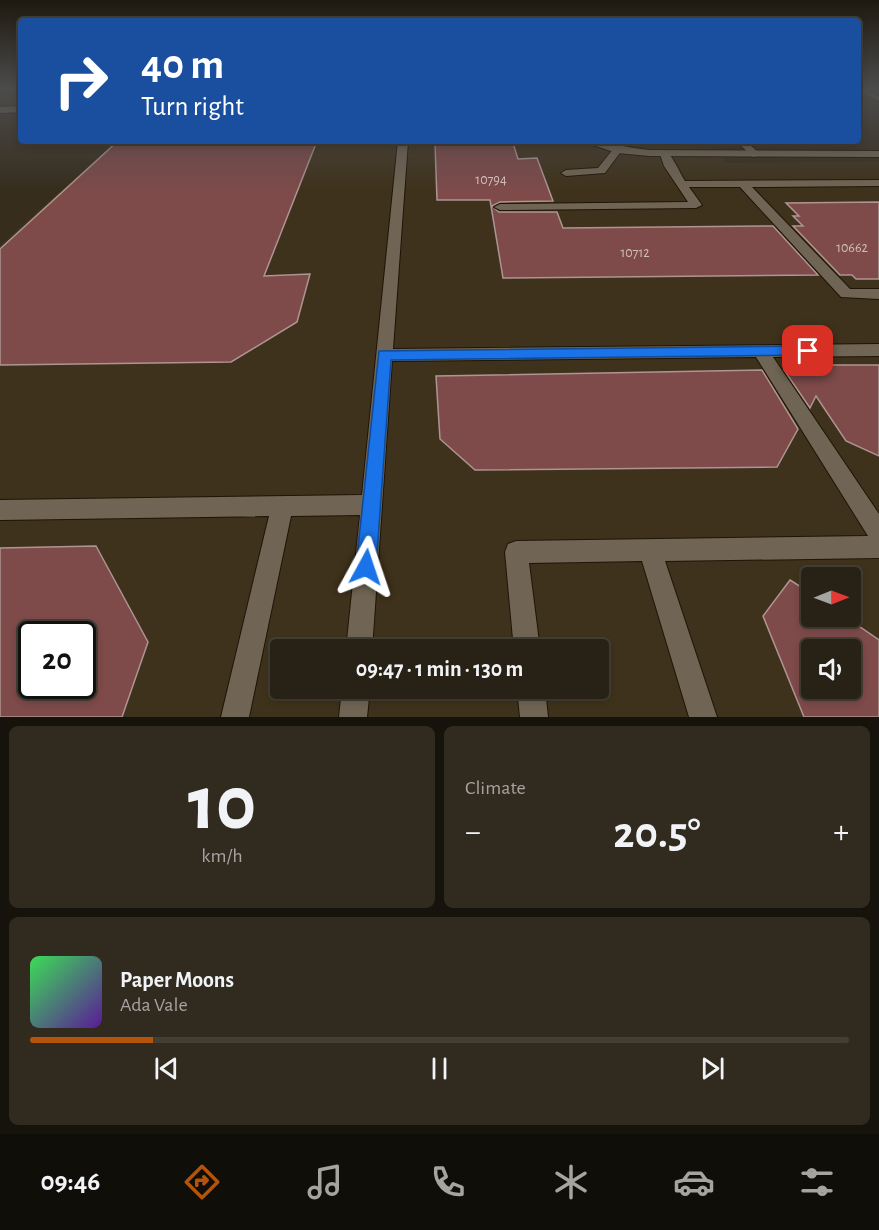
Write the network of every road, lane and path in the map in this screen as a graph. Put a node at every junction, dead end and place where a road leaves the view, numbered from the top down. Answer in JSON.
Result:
{"nodes":[{"id":1,"x":403,"y":144,"type":"edge"},
{"id":2,"x":596,"y":144,"type":"edge"},
{"id":3,"x":744,"y":144,"type":"edge"},
{"id":4,"x":617,"y":150,"type":"junction"},
{"id":5,"x":665,"y":154,"type":"junction"},
{"id":6,"x":879,"y":154,"type":"edge"},
{"id":7,"x":756,"y":155,"type":"junction"},
{"id":8,"x":566,"y":173,"type":"dead end"},
{"id":9,"x":879,"y":183,"type":"edge"},
{"id":10,"x":682,"y":184,"type":"junction"},
{"id":11,"x":743,"y":184,"type":"junction"},
{"id":12,"x":500,"y":207,"type":"dead end"},
{"id":13,"x":879,"y":294,"type":"edge"},
{"id":14,"x":879,"y":350,"type":"edge"},
{"id":15,"x":761,"y":351,"type":"junction"},
{"id":16,"x":384,"y":355,"type":"junction"},
{"id":17,"x":282,"y":506,"type":"junction"},
{"id":18,"x":371,"y":506,"type":"junction"},
{"id":19,"x":0,"y":510,"type":"edge"},
{"id":20,"x":879,"y":533,"type":"edge"},
{"id":21,"x":879,"y":547,"type":"edge"},
{"id":22,"x":650,"y":550,"type":"junction"},
{"id":23,"x":360,"y":639,"type":"edge"},
{"id":24,"x":526,"y":639,"type":"edge"},
{"id":25,"x":355,"y":699,"type":"edge"},
{"id":26,"x":532,"y":699,"type":"edge"},
{"id":27,"x":235,"y":717,"type":"edge"},
{"id":28,"x":353,"y":717,"type":"edge"},
{"id":29,"x":534,"y":717,"type":"edge"},
{"id":30,"x":703,"y":717,"type":"edge"}],
"edges":[{"from":1,"to":16,"type":"street"},
{"from":2,"to":4,"type":"street"},
{"from":3,"to":7,"type":"street"},
{"from":4,"to":5,"type":"street"},
{"from":4,"to":8,"type":"street"},
{"from":5,"to":7,"type":"street"},
{"from":5,"to":10,"type":"street"},
{"from":6,"to":7,"type":"street"},
{"from":9,"to":11,"type":"street"},
{"from":10,"to":11,"type":"street"},
{"from":10,"to":12,"type":"street"},
{"from":11,"to":13,"type":"street"},
{"from":14,"to":15,"type":"street"},
{"from":15,"to":16,"type":"street"},
{"from":15,"to":20,"type":"street"},
{"from":16,"to":18,"type":"street"},
{"from":17,"to":18,"type":"street"},
{"from":17,"to":19,"type":"street"},
{"from":17,"to":27,"type":"street"},
{"from":18,"to":23,"type":"street"},
{"from":21,"to":22,"type":"street"},
{"from":22,"to":24,"type":"street"},
{"from":22,"to":30,"type":"street"},
{"from":25,"to":28,"type":"street"},
{"from":26,"to":29,"type":"street"}]}
